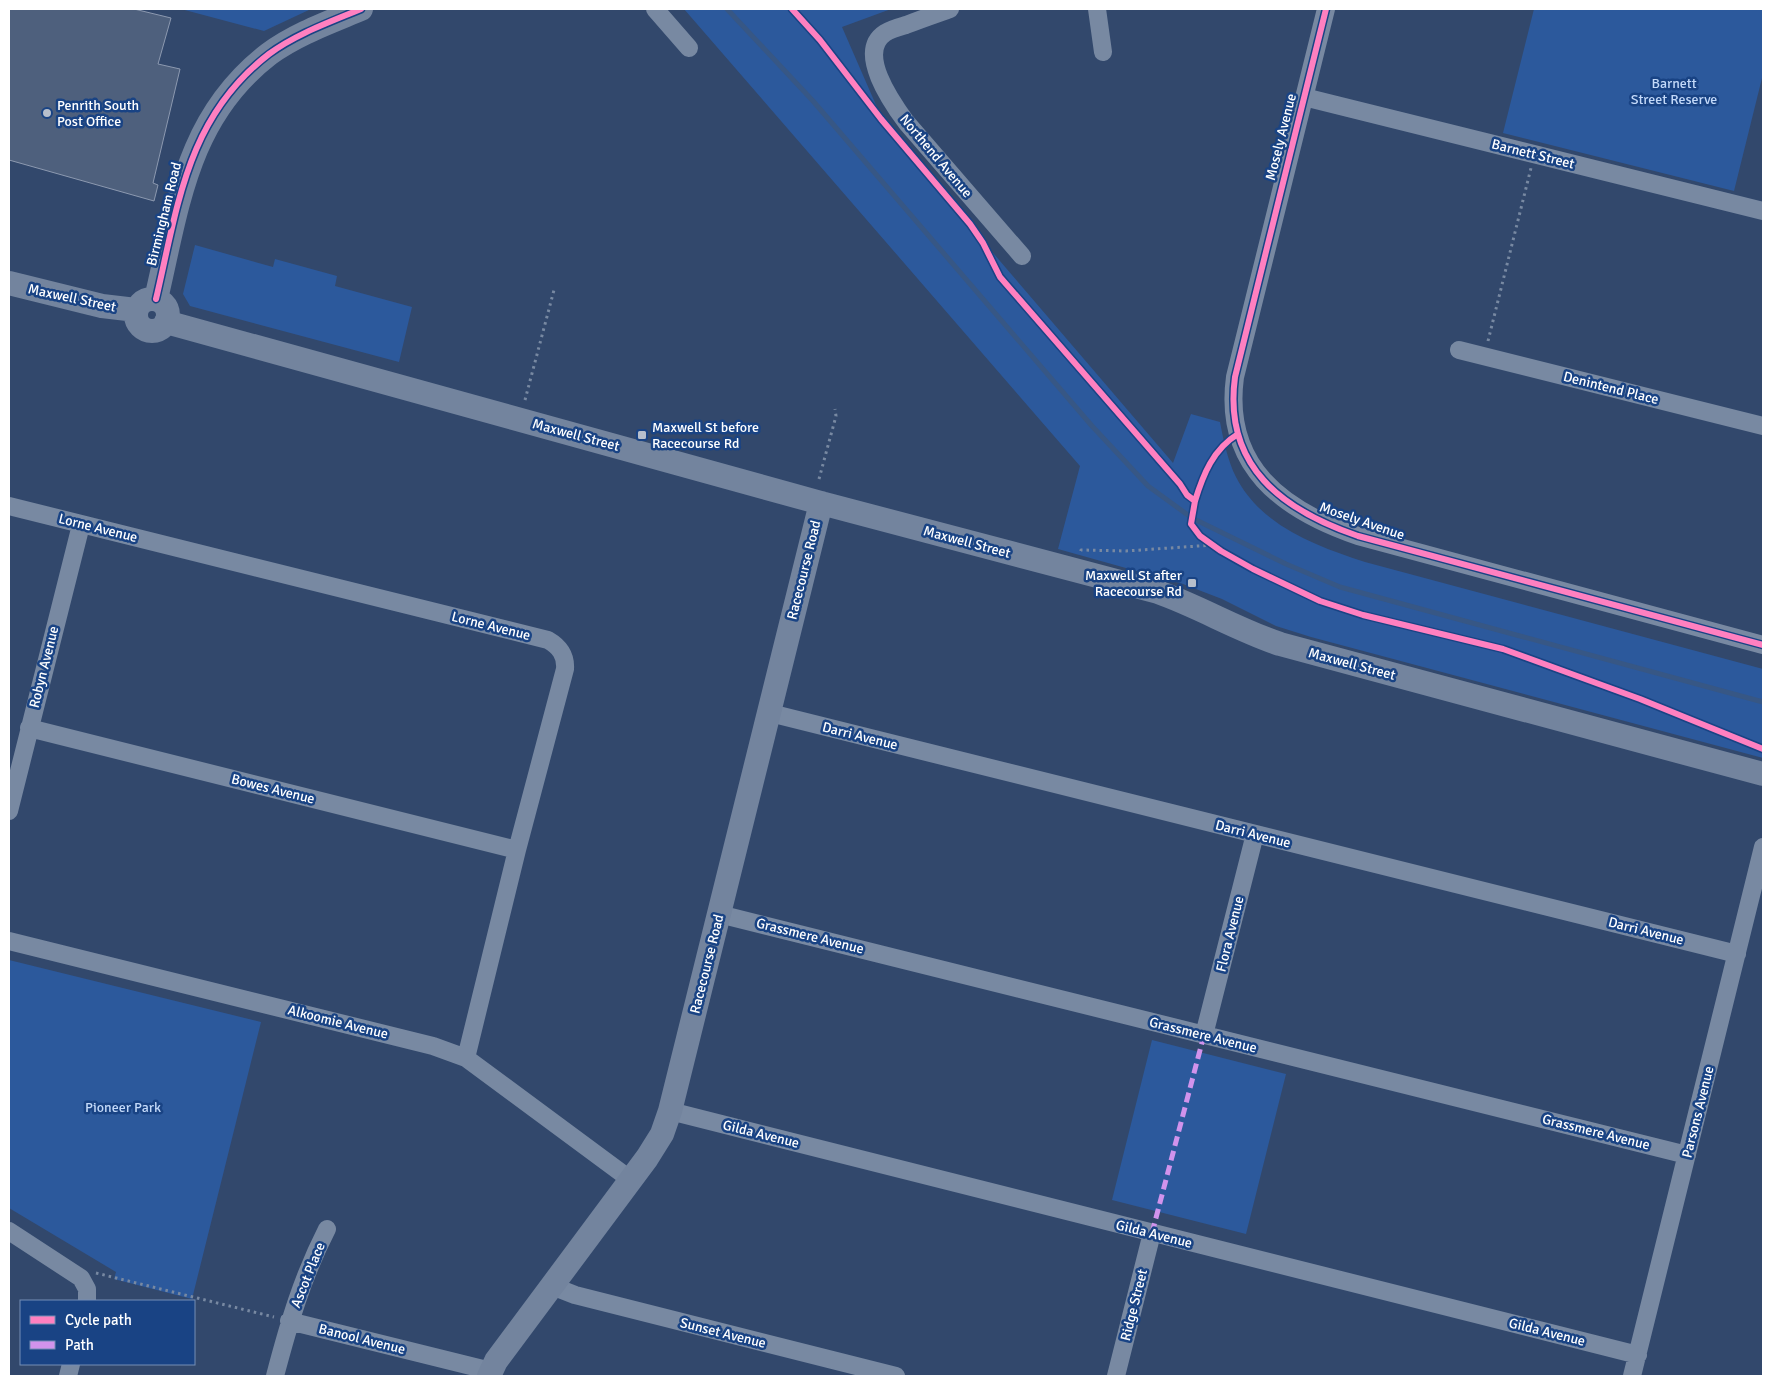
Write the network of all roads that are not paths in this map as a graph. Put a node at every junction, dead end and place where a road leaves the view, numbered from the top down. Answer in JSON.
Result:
{"nodes":[{"id":1,"x":361,"y":9,"type":"edge"},
{"id":2,"x":655,"y":9,"type":"edge"},
{"id":3,"x":950,"y":9,"type":"edge"},
{"id":4,"x":1097,"y":9,"type":"edge"},
{"id":5,"x":1326,"y":9,"type":"edge"},
{"id":6,"x":689,"y":48,"type":"dead end"},
{"id":7,"x":1104,"y":52,"type":"dead end"},
{"id":8,"x":1304,"y":97,"type":"junction"},
{"id":9,"x":1763,"y":211,"type":"edge"},
{"id":10,"x":1022,"y":256,"type":"dead end"},
{"id":11,"x":9,"y":283,"type":"edge"},
{"id":12,"x":146,"y":305,"type":"junction"},
{"id":13,"x":1459,"y":350,"type":"dead end"},
{"id":14,"x":1763,"y":426,"type":"edge"},
{"id":15,"x":821,"y":503,"type":"junction"},
{"id":16,"x":9,"y":506,"type":"edge"},
{"id":17,"x":81,"y":524,"type":"junction"},
{"id":18,"x":1763,"y":645,"type":"edge"},
{"id":19,"x":770,"y":713,"type":"junction"},
{"id":20,"x":29,"y":728,"type":"junction"},
{"id":21,"x":1763,"y":774,"type":"edge"},
{"id":22,"x":9,"y":810,"type":"edge"},
{"id":23,"x":1255,"y":834,"type":"junction"},
{"id":24,"x":1763,"y":847,"type":"edge"},
{"id":25,"x":517,"y":850,"type":"junction"},
{"id":26,"x":720,"y":914,"type":"junction"},
{"id":27,"x":9,"y":941,"type":"edge"},
{"id":28,"x":1737,"y":954,"type":"junction"},
{"id":29,"x":1204,"y":1035,"type":"junction"},
{"id":30,"x":466,"y":1058,"type":"junction"},
{"id":31,"x":670,"y":1111,"type":"junction"},
{"id":32,"x":1687,"y":1155,"type":"junction"},
{"id":33,"x":631,"y":1180,"type":"junction"},
{"id":34,"x":327,"y":1229,"type":"dead end"},
{"id":35,"x":9,"y":1231,"type":"edge"},
{"id":36,"x":1152,"y":1233,"type":"junction"},
{"id":37,"x":552,"y":1286,"type":"junction"},
{"id":38,"x":87,"y":1300,"type":"edge"},
{"id":39,"x":290,"y":1321,"type":"junction"},
{"id":40,"x":1638,"y":1355,"type":"junction"},
{"id":41,"x":490,"y":1374,"type":"edge"},
{"id":42,"x":276,"y":1376,"type":"edge"},
{"id":43,"x":896,"y":1376,"type":"edge"},
{"id":44,"x":1116,"y":1376,"type":"edge"},
{"id":45,"x":1632,"y":1376,"type":"edge"}],
"edges":[{"from":1,"to":12,"type":"main road","name":"Birmingham Road"},
{"from":2,"to":6,"type":"street"},
{"from":3,"to":10,"type":"street","name":"Northend Avenue"},
{"from":4,"to":7,"type":"street"},
{"from":5,"to":8,"type":"street","name":"Mosely Avenue"},
{"from":8,"to":9,"type":"street","name":"Barnett Street"},
{"from":8,"to":18,"type":"street","name":"Mosely Avenue"},
{"from":11,"to":12,"type":"main road","name":"Maxwell Street"},
{"from":12,"to":15,"type":"main road","name":"Maxwell Street"},
{"from":13,"to":14,"type":"street","name":"Denintend Place"},
{"from":15,"to":19,"type":"main road","name":"Racecourse Road"},
{"from":15,"to":21,"type":"main road","name":"Maxwell Street"},
{"from":16,"to":17,"type":"street","name":"Lorne Avenue"},
{"from":17,"to":20,"type":"street","name":"Robyn Avenue"},
{"from":17,"to":25,"type":"street","name":"Lorne Avenue"},
{"from":19,"to":23,"type":"street","name":"Darri Avenue"},
{"from":19,"to":26,"type":"main road","name":"Racecourse Road"},
{"from":20,"to":22,"type":"street","name":"Robyn Avenue"},
{"from":20,"to":25,"type":"street","name":"Bowes Avenue"},
{"from":23,"to":28,"type":"street","name":"Darri Avenue"},
{"from":23,"to":29,"type":"street","name":"Flora Avenue"},
{"from":24,"to":28,"type":"street","name":"Parsons Avenue"},
{"from":25,"to":30,"type":"street","name":"Lorne Avenue"},
{"from":26,"to":29,"type":"street","name":"Grassmere Avenue"},
{"from":26,"to":31,"type":"main road","name":"Racecourse Road"},
{"from":27,"to":30,"type":"street","name":"Alkoomie Avenue"},
{"from":28,"to":32,"type":"street","name":"Parsons Avenue"},
{"from":29,"to":32,"type":"street","name":"Grassmere Avenue"},
{"from":30,"to":33,"type":"street","name":"Alkoomie Avenue"},
{"from":31,"to":33,"type":"main road","name":"Racecourse Road"},
{"from":31,"to":36,"type":"street","name":"Gilda Avenue"},
{"from":32,"to":40,"type":"street","name":"Parsons Avenue"},
{"from":33,"to":37,"type":"main road","name":"Racecourse Road"},
{"from":34,"to":39,"type":"street","name":"Ascot Place"},
{"from":35,"to":38,"type":"street"},
{"from":36,"to":40,"type":"street","name":"Gilda Avenue"},
{"from":36,"to":44,"type":"street","name":"Ridge Street"},
{"from":37,"to":41,"type":"main road","name":"Racecourse Road"},
{"from":37,"to":43,"type":"street","name":"Sunset Avenue"},
{"from":39,"to":41,"type":"street","name":"Banool Avenue"},
{"from":39,"to":42,"type":"street"},
{"from":40,"to":45,"type":"street","name":"Parsons Avenue"}]}
